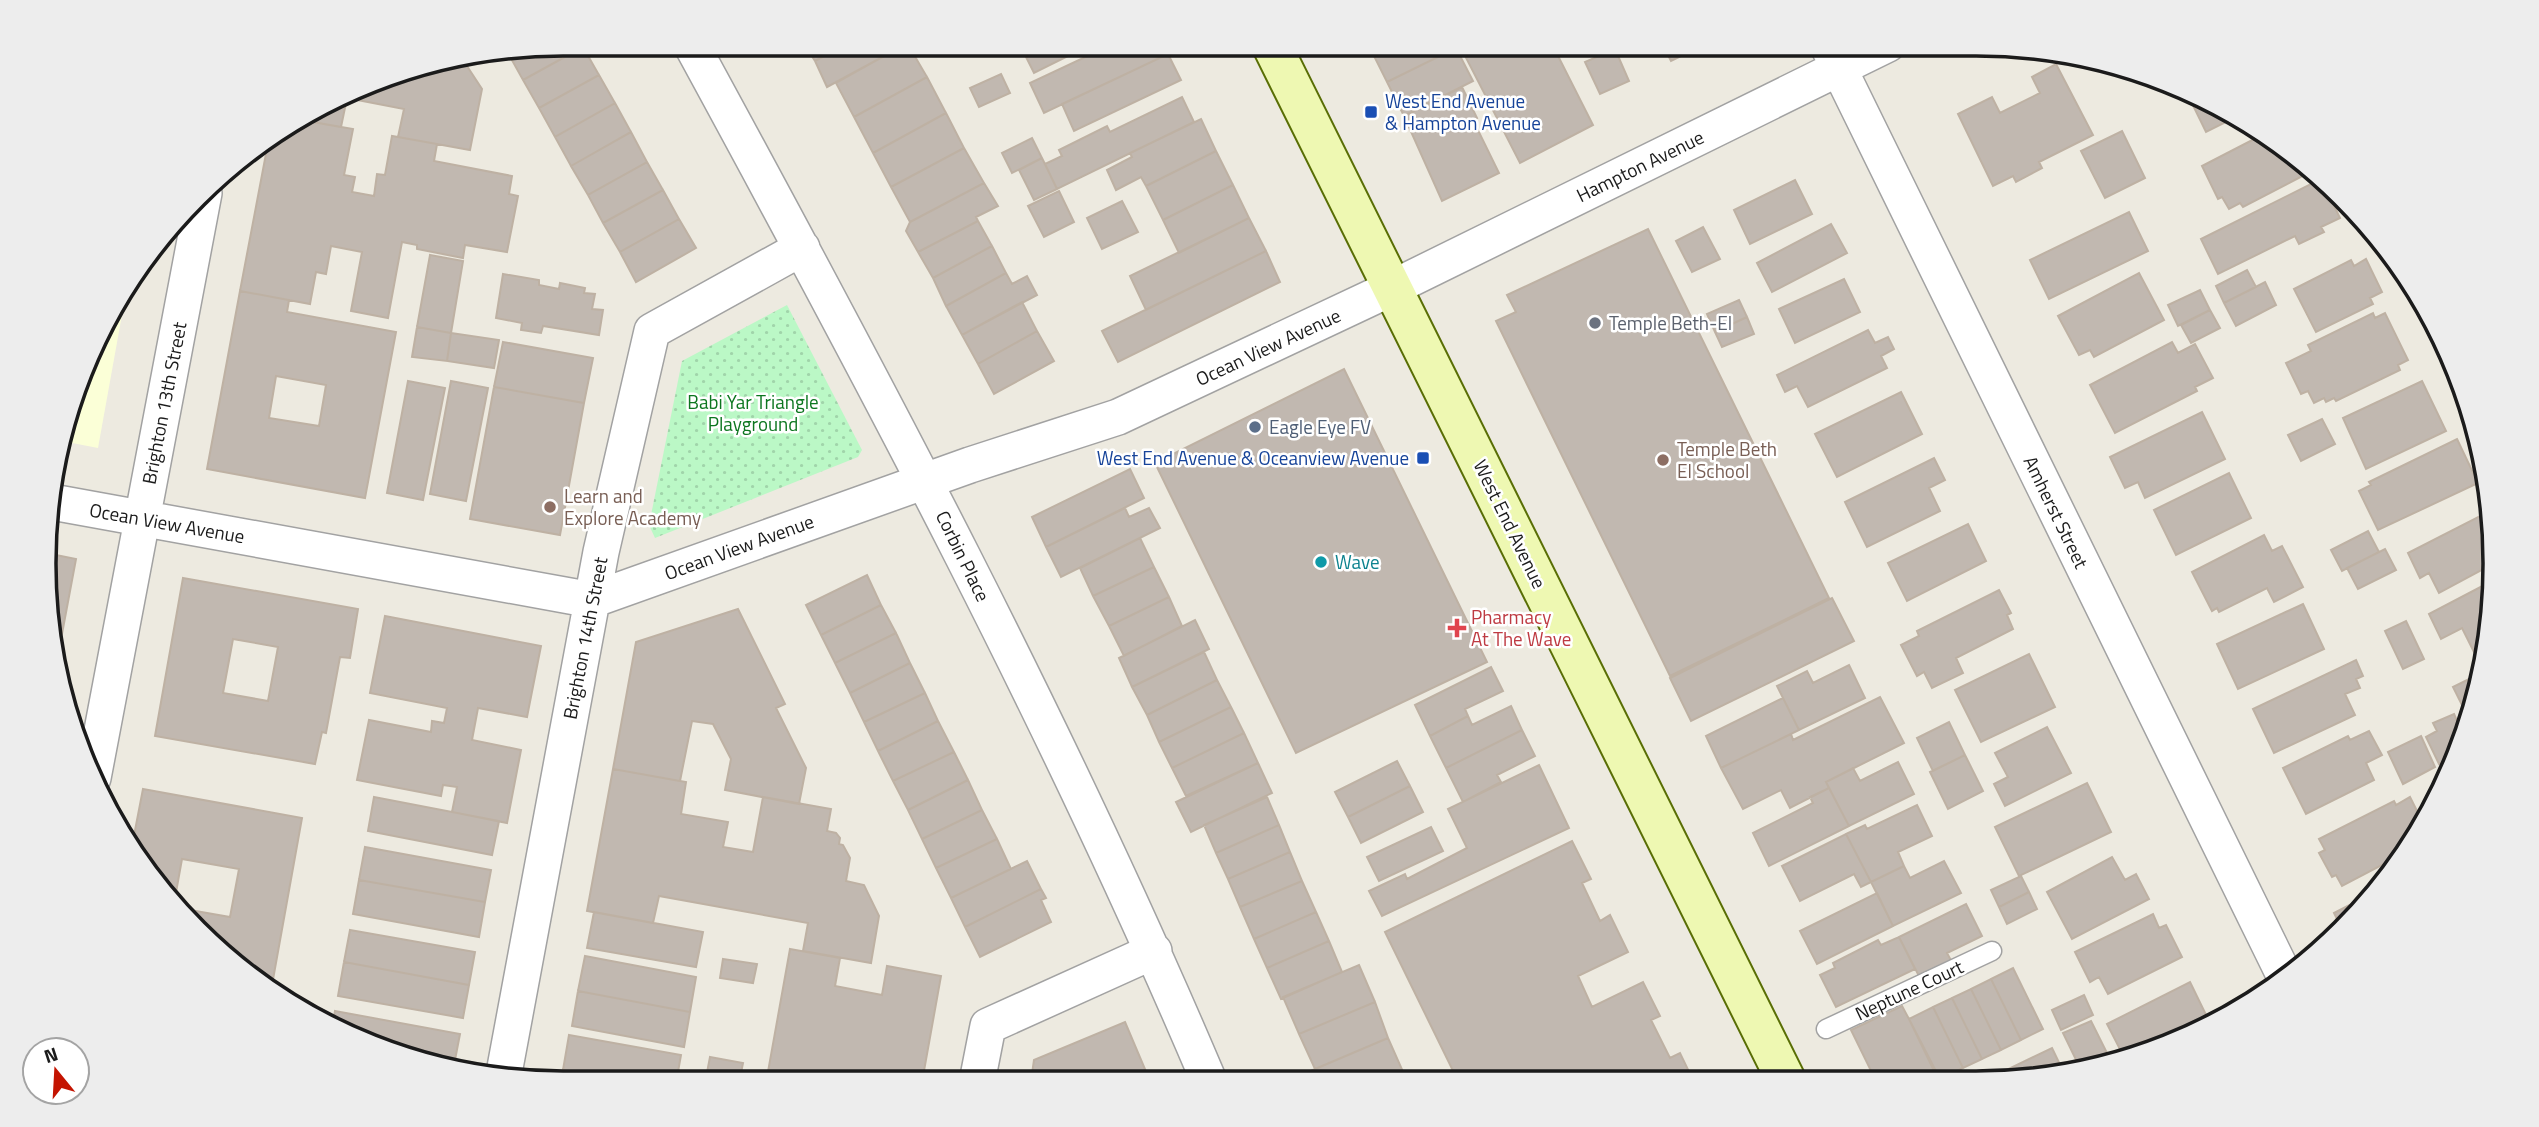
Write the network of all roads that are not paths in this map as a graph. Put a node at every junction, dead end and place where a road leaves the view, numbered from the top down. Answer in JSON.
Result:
{"nodes":[{"id":1,"x":698,"y":56,"type":"edge"},
{"id":2,"x":1277,"y":56,"type":"edge"},
{"id":3,"x":1833,"y":56,"type":"edge"},
{"id":4,"x":201,"y":209,"type":"edge"},
{"id":5,"x":802,"y":248,"type":"junction"},
{"id":6,"x":1392,"y":288,"type":"junction"},
{"id":7,"x":926,"y":481,"type":"junction"},
{"id":8,"x":59,"y":503,"type":"edge"},
{"id":9,"x":142,"y":519,"type":"junction"},
{"id":10,"x":592,"y":600,"type":"junction"},
{"id":11,"x":96,"y":761,"type":"edge"},
{"id":12,"x":1154,"y":951,"type":"junction"},
{"id":13,"x":1992,"y":951,"type":"dead end"},
{"id":14,"x":2281,"y":968,"type":"edge"},
{"id":15,"x":1826,"y":1029,"type":"dead end"},
{"id":16,"x":505,"y":1068,"type":"edge"},
{"id":17,"x":979,"y":1071,"type":"edge"},
{"id":18,"x":1205,"y":1071,"type":"edge"},
{"id":19,"x":1782,"y":1071,"type":"edge"}],
"edges":[{"from":1,"to":5,"type":"street","name":"Corbin Place"},
{"from":2,"to":6,"type":"main road","name":"West End Avenue"},
{"from":3,"to":6,"type":"street","name":"Hampton Avenue"},
{"from":3,"to":14,"type":"street","name":"Amherst Street"},
{"from":4,"to":9,"type":"street","name":"Brighton 13th Street"},
{"from":5,"to":7,"type":"street","name":"Corbin Place"},
{"from":5,"to":10,"type":"street","name":"Brighton 14th Street"},
{"from":6,"to":7,"type":"street","name":"Ocean View Avenue"},
{"from":6,"to":19,"type":"main road","name":"West End Avenue"},
{"from":7,"to":10,"type":"street","name":"Ocean View Avenue"},
{"from":7,"to":12,"type":"street","name":"Corbin Place"},
{"from":8,"to":9,"type":"street","name":"Ocean View Avenue"},
{"from":9,"to":10,"type":"street","name":"Ocean View Avenue"},
{"from":9,"to":11,"type":"street","name":"Brighton 13th Street"},
{"from":10,"to":16,"type":"street","name":"Brighton 14th Street"},
{"from":12,"to":17,"type":"street"},
{"from":12,"to":18,"type":"street","name":"Corbin Place"},
{"from":13,"to":15,"type":"lane","name":"Neptune Court"}]}
